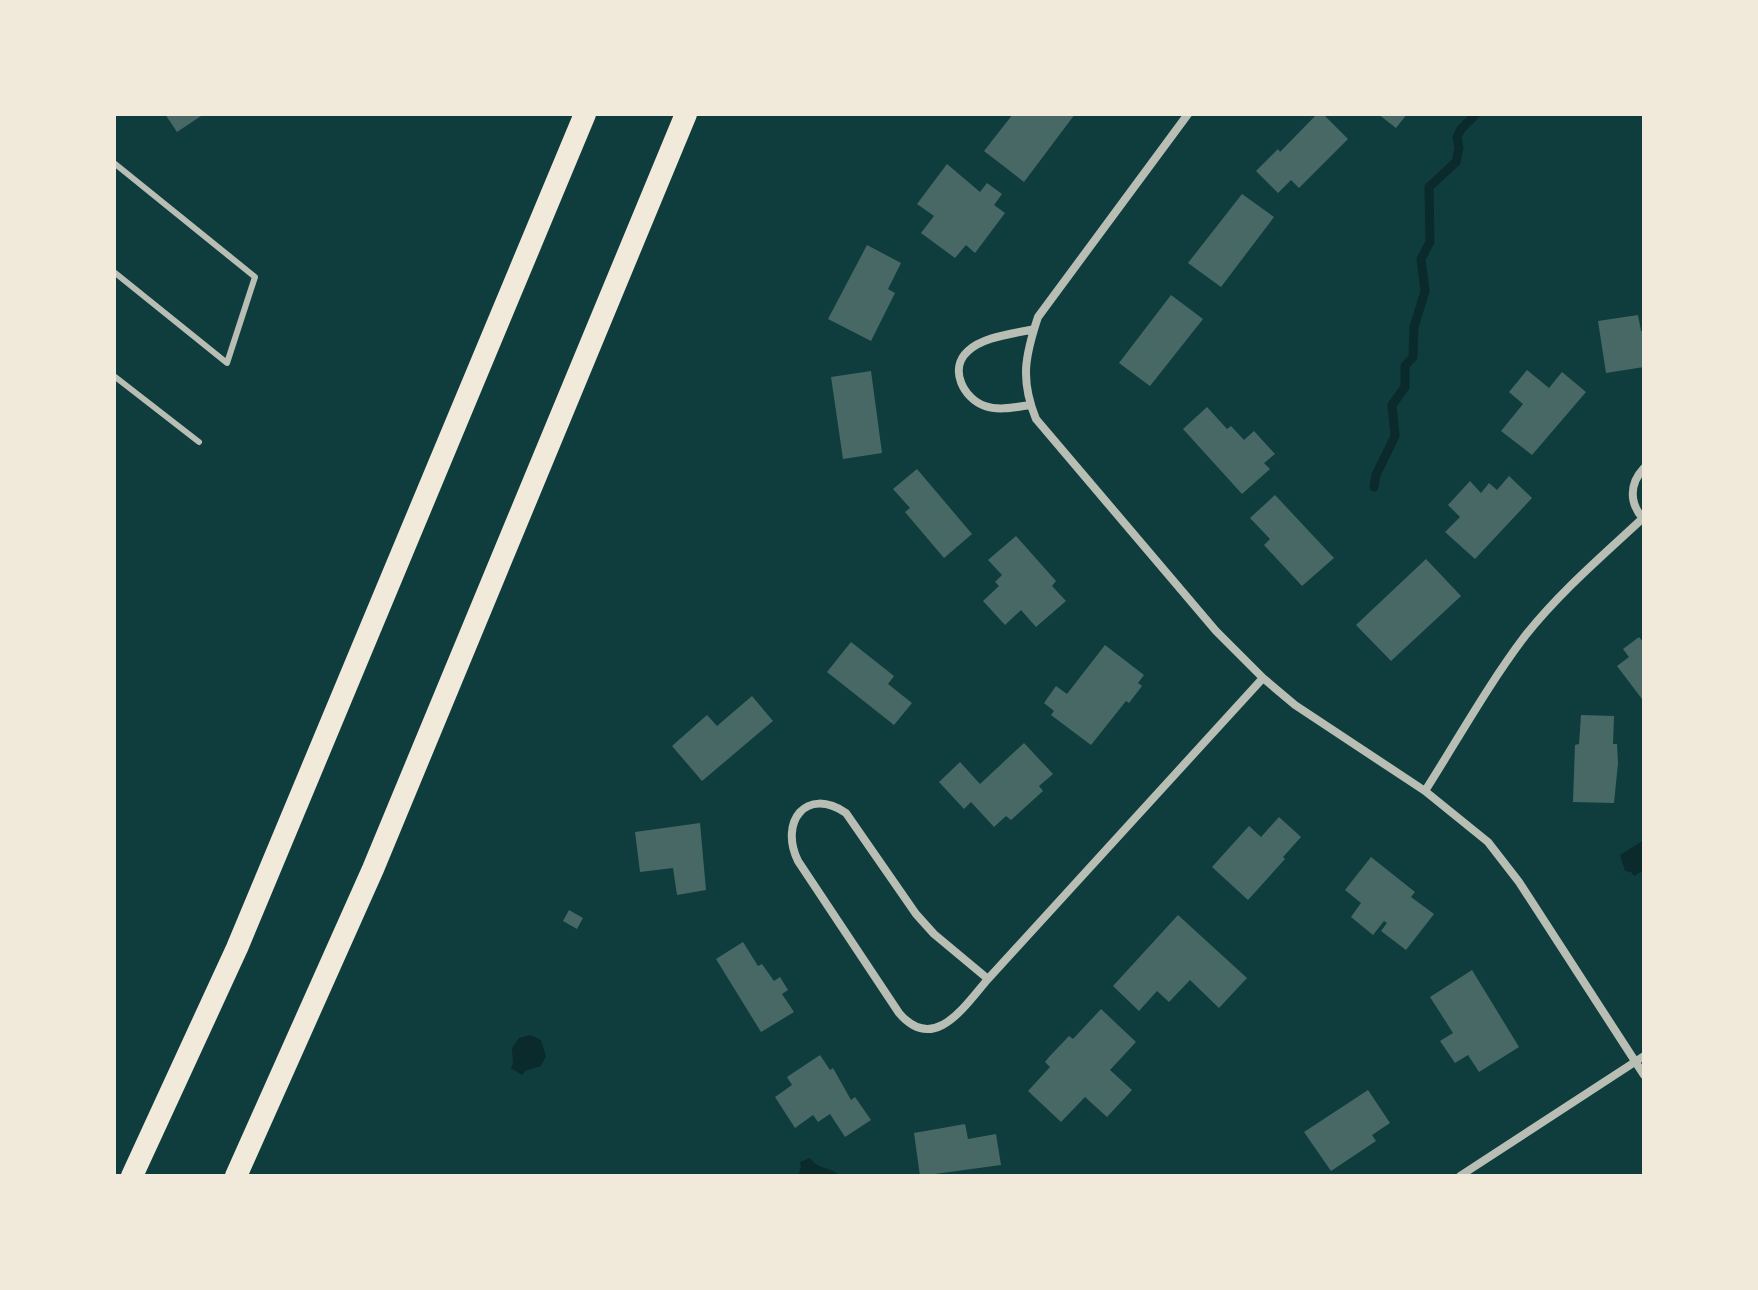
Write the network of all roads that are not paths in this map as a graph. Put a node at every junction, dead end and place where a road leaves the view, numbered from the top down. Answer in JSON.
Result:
{"nodes":[{"id":1,"x":585,"y":114,"type":"edge"},
{"id":2,"x":686,"y":114,"type":"edge"},
{"id":3,"x":1188,"y":114,"type":"edge"},
{"id":4,"x":114,"y":163,"type":"edge"},
{"id":5,"x":114,"y":272,"type":"edge"},
{"id":6,"x":1034,"y":329,"type":"junction"},
{"id":7,"x":114,"y":376,"type":"edge"},
{"id":8,"x":1030,"y":405,"type":"junction"},
{"id":9,"x":199,"y":442,"type":"dead end"},
{"id":10,"x":1644,"y":468,"type":"edge"},
{"id":11,"x":1643,"y":520,"type":"edge"},
{"id":12,"x":1263,"y":678,"type":"junction"},
{"id":13,"x":1425,"y":791,"type":"junction"},
{"id":14,"x":988,"y":979,"type":"junction"},
{"id":15,"x":1644,"y":1056,"type":"edge"},
{"id":16,"x":1635,"y":1061,"type":"junction"},
{"id":17,"x":1644,"y":1075,"type":"edge"},
{"id":18,"x":132,"y":1176,"type":"edge"},
{"id":19,"x":236,"y":1176,"type":"edge"},
{"id":20,"x":1460,"y":1176,"type":"edge"}],
"edges":[{"from":1,"to":18,"type":"highway"},
{"from":2,"to":19,"type":"highway"},
{"from":3,"to":6,"type":"street"},
{"from":4,"to":5,"type":"lane"},
{"from":6,"to":8,"type":"street"},
{"from":6,"to":8,"type":"street"},
{"from":7,"to":9,"type":"lane"},
{"from":8,"to":12,"type":"street"},
{"from":10,"to":11,"type":"street"},
{"from":11,"to":13,"type":"street"},
{"from":12,"to":13,"type":"street"},
{"from":12,"to":14,"type":"street"},
{"from":13,"to":16,"type":"street"},
{"from":14,"to":14,"type":"street"},
{"from":15,"to":16,"type":"street"},
{"from":16,"to":17,"type":"street"},
{"from":16,"to":20,"type":"street"}]}
